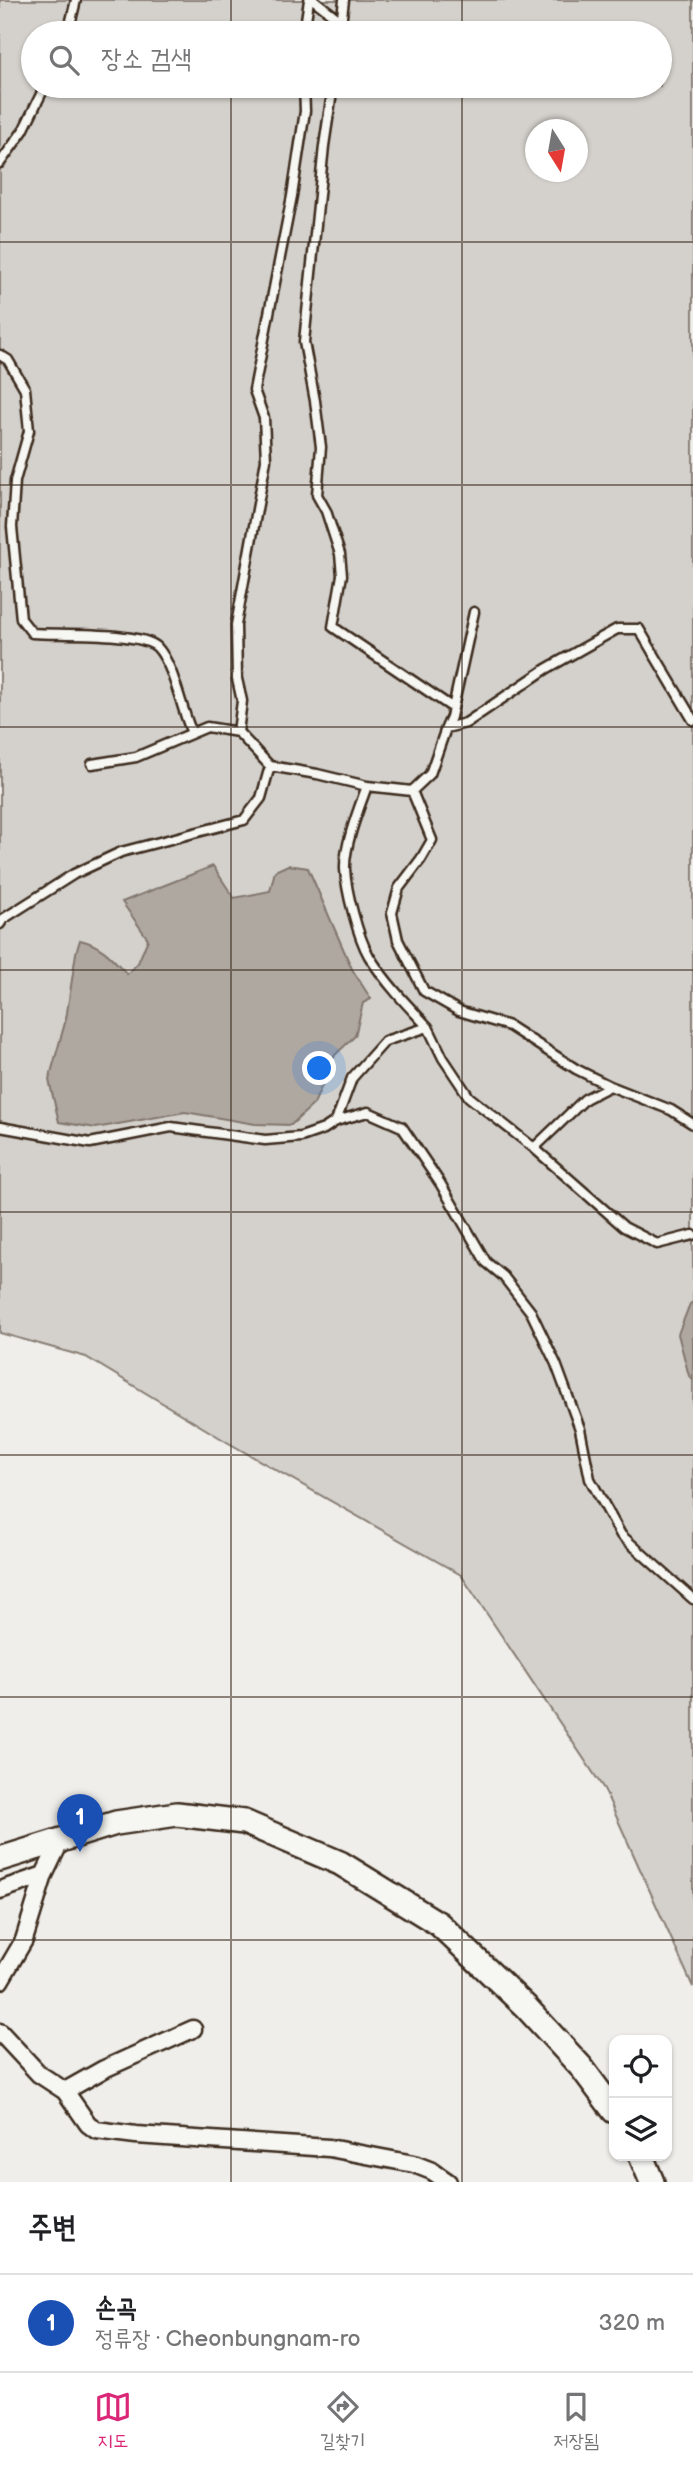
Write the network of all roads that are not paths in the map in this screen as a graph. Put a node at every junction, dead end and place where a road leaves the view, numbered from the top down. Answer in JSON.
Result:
{"nodes":[{"id":1,"x":76,"y":0,"type":"edge"},
{"id":2,"x":312,"y":0,"type":"edge"},
{"id":3,"x":344,"y":0,"type":"edge"},
{"id":4,"x":71,"y":21,"type":"edge"},
{"id":5,"x":307,"y":21,"type":"edge"},
{"id":6,"x":340,"y":21,"type":"edge"},
{"id":7,"x":341,"y":21,"type":"edge"},
{"id":8,"x":39,"y":98,"type":"edge"},
{"id":9,"x":304,"y":98,"type":"edge"},
{"id":10,"x":331,"y":98,"type":"edge"},
{"id":11,"x":0,"y":163,"type":"edge"},
{"id":12,"x":0,"y":355,"type":"edge"},
{"id":13,"x":474,"y":612,"type":"dead end"},
{"id":14,"x":453,"y":708,"type":"junction"},
{"id":15,"x":693,"y":720,"type":"edge"},
{"id":16,"x":446,"y":728,"type":"junction"},
{"id":17,"x":238,"y":732,"type":"junction"},
{"id":18,"x":192,"y":733,"type":"junction"},
{"id":19,"x":92,"y":764,"type":"dead end"},
{"id":20,"x":270,"y":766,"type":"junction"},
{"id":21,"x":367,"y":786,"type":"junction"},
{"id":22,"x":412,"y":791,"type":"junction"},
{"id":23,"x":0,"y":924,"type":"edge"},
{"id":24,"x":428,"y":1027,"type":"junction"},
{"id":25,"x":610,"y":1086,"type":"junction"},
{"id":26,"x":336,"y":1121,"type":"junction"},
{"id":27,"x":693,"y":1124,"type":"edge"},
{"id":28,"x":0,"y":1127,"type":"edge"},
{"id":29,"x":534,"y":1148,"type":"junction"},
{"id":30,"x":693,"y":1235,"type":"edge"},
{"id":31,"x":693,"y":1598,"type":"edge"},
{"id":32,"x":61,"y":1840,"type":"junction"},
{"id":33,"x":0,"y":1859,"type":"edge"},
{"id":34,"x":44,"y":1875,"type":"junction"},
{"id":35,"x":0,"y":1890,"type":"edge"},
{"id":36,"x":0,"y":1981,"type":"edge"},
{"id":37,"x":193,"y":2029,"type":"dead end"},
{"id":38,"x":0,"y":2032,"type":"edge"},
{"id":39,"x":65,"y":2091,"type":"junction"},
{"id":40,"x":609,"y":2104,"type":"edge"},
{"id":41,"x":642,"y":2161,"type":"edge"},
{"id":42,"x":448,"y":2182,"type":"edge"},
{"id":43,"x":652,"y":2182,"type":"edge"}],
"edges":[{"from":1,"to":4,"type":"lane"},
{"from":2,"to":5,"type":"lane"},
{"from":2,"to":6,"type":"lane"},
{"from":3,"to":7,"type":"lane"},
{"from":8,"to":11,"type":"lane"},
{"from":9,"to":17,"type":"lane"},
{"from":10,"to":14,"type":"lane"},
{"from":12,"to":18,"type":"lane"},
{"from":13,"to":14,"type":"lane"},
{"from":14,"to":16,"type":"lane"},
{"from":15,"to":16,"type":"lane"},
{"from":16,"to":22,"type":"lane"},
{"from":17,"to":18,"type":"lane"},
{"from":17,"to":20,"type":"lane"},
{"from":18,"to":19,"type":"lane"},
{"from":20,"to":21,"type":"lane"},
{"from":20,"to":23,"type":"lane"},
{"from":21,"to":22,"type":"lane"},
{"from":21,"to":24,"type":"lane"},
{"from":22,"to":25,"type":"lane"},
{"from":24,"to":26,"type":"lane"},
{"from":24,"to":29,"type":"lane"},
{"from":25,"to":27,"type":"lane"},
{"from":25,"to":29,"type":"lane"},
{"from":26,"to":28,"type":"lane"},
{"from":26,"to":31,"type":"lane"},
{"from":29,"to":30,"type":"lane"},
{"from":32,"to":33,"type":"main road"},
{"from":32,"to":34,"type":"street"},
{"from":32,"to":40,"type":"main road"},
{"from":34,"to":35,"type":"street"},
{"from":34,"to":36,"type":"street"},
{"from":37,"to":39,"type":"street"},
{"from":38,"to":39,"type":"street"},
{"from":39,"to":42,"type":"street"},
{"from":41,"to":43,"type":"main road"}]}
